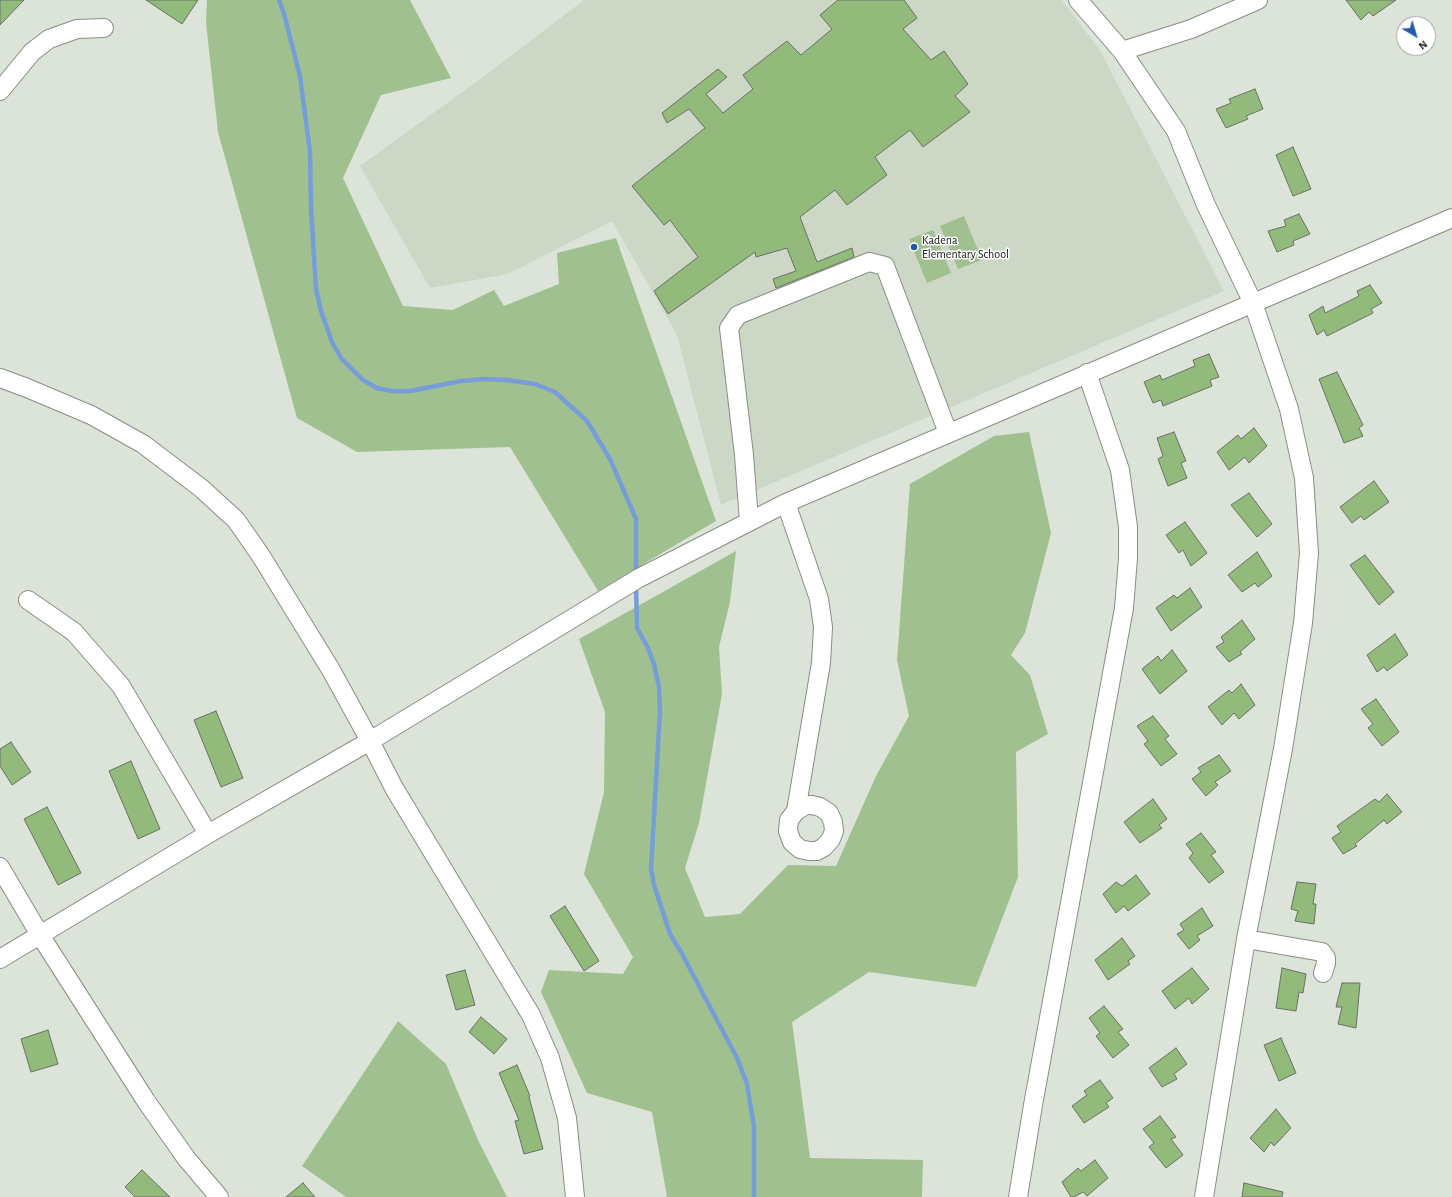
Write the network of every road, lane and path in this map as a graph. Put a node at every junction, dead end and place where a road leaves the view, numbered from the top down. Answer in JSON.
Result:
{"nodes":[{"id":1,"x":1078,"y":0,"type":"edge"},
{"id":2,"x":1258,"y":0,"type":"edge"},
{"id":3,"x":104,"y":28,"type":"dead end"},
{"id":4,"x":1122,"y":51,"type":"junction"},
{"id":5,"x":0,"y":91,"type":"edge"},
{"id":6,"x":1452,"y":218,"type":"edge"},
{"id":7,"x":1253,"y":303,"type":"junction"},
{"id":8,"x":1086,"y":373,"type":"junction"},
{"id":9,"x":0,"y":378,"type":"edge"},
{"id":10,"x":948,"y":433,"type":"junction"},
{"id":11,"x":786,"y":502,"type":"junction"},
{"id":12,"x":749,"y":521,"type":"junction"},
{"id":13,"x":28,"y":600,"type":"dead end"},
{"id":14,"x":370,"y":741,"type":"junction"},
{"id":15,"x":796,"y":811,"type":"dead end"},
{"id":16,"x":208,"y":834,"type":"junction"},
{"id":17,"x":0,"y":867,"type":"edge"},
{"id":18,"x":40,"y":935,"type":"junction"},
{"id":19,"x":1246,"y":940,"type":"junction"},
{"id":20,"x":0,"y":959,"type":"edge"},
{"id":21,"x":1323,"y":973,"type":"dead end"},
{"id":22,"x":219,"y":1197,"type":"edge"},
{"id":23,"x":575,"y":1197,"type":"edge"},
{"id":24,"x":1018,"y":1197,"type":"edge"},
{"id":25,"x":1204,"y":1197,"type":"edge"}],
"edges":[{"from":1,"to":4,"type":"lane"},
{"from":2,"to":4,"type":"lane"},
{"from":3,"to":5,"type":"lane"},
{"from":4,"to":7,"type":"lane"},
{"from":6,"to":7,"type":"lane"},
{"from":7,"to":8,"type":"lane"},
{"from":7,"to":19,"type":"lane"},
{"from":8,"to":10,"type":"lane"},
{"from":8,"to":24,"type":"lane"},
{"from":9,"to":14,"type":"lane"},
{"from":10,"to":11,"type":"lane"},
{"from":10,"to":12,"type":"lane"},
{"from":11,"to":12,"type":"lane"},
{"from":11,"to":15,"type":"lane"},
{"from":12,"to":14,"type":"lane"},
{"from":13,"to":16,"type":"lane"},
{"from":14,"to":16,"type":"lane"},
{"from":14,"to":23,"type":"lane"},
{"from":16,"to":18,"type":"lane"},
{"from":17,"to":18,"type":"lane"},
{"from":18,"to":20,"type":"lane"},
{"from":18,"to":22,"type":"lane"},
{"from":19,"to":21,"type":"lane"},
{"from":19,"to":25,"type":"lane"}]}
